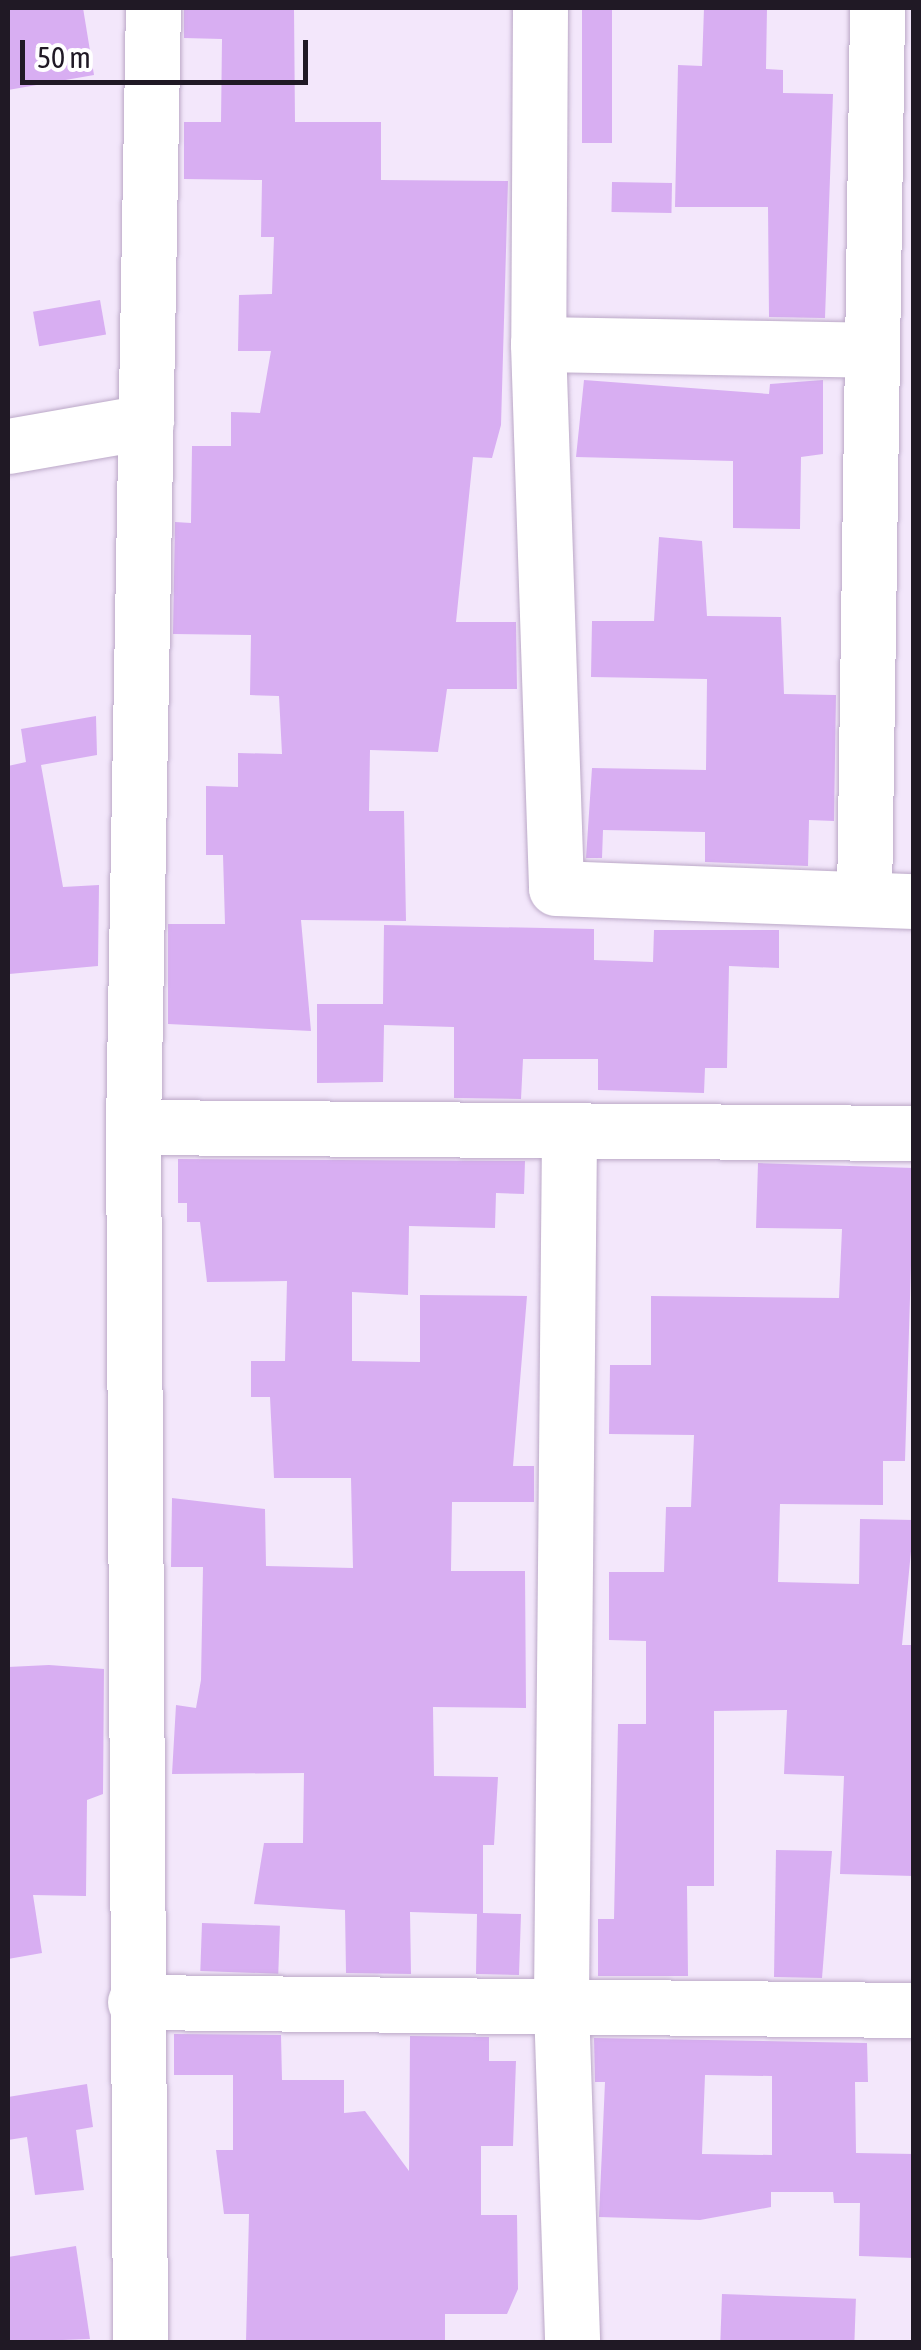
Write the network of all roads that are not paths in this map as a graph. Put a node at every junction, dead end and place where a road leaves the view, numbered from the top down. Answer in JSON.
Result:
{"nodes":[{"id":1,"x":153,"y":8,"type":"edge"},
{"id":2,"x":540,"y":8,"type":"edge"},
{"id":3,"x":877,"y":8,"type":"edge"},
{"id":4,"x":538,"y":344,"type":"junction"},
{"id":5,"x":872,"y":350,"type":"junction"},
{"id":6,"x":146,"y":422,"type":"junction"},
{"id":7,"x":8,"y":446,"type":"edge"},
{"id":8,"x":889,"y":900,"type":"edge"},
{"id":9,"x":133,"y":1128,"type":"junction"},
{"id":10,"x":914,"y":1132,"type":"edge"},
{"id":11,"x":569,"y":1134,"type":"junction"},
{"id":12,"x":135,"y":2002,"type":"junction"},
{"id":13,"x":562,"y":2006,"type":"junction"},
{"id":14,"x":914,"y":2010,"type":"edge"},
{"id":15,"x":140,"y":2342,"type":"edge"},
{"id":16,"x":572,"y":2342,"type":"edge"}],
"edges":[{"from":1,"to":6,"type":"street"},
{"from":2,"to":4,"type":"street"},
{"from":3,"to":5,"type":"street"},
{"from":4,"to":5,"type":"street"},
{"from":4,"to":8,"type":"street"},
{"from":5,"to":8,"type":"street"},
{"from":6,"to":7,"type":"street"},
{"from":6,"to":9,"type":"street"},
{"from":9,"to":11,"type":"street"},
{"from":9,"to":12,"type":"street"},
{"from":10,"to":11,"type":"street"},
{"from":11,"to":13,"type":"street"},
{"from":12,"to":13,"type":"street"},
{"from":12,"to":15,"type":"street"},
{"from":13,"to":14,"type":"street"},
{"from":13,"to":16,"type":"street"}]}
